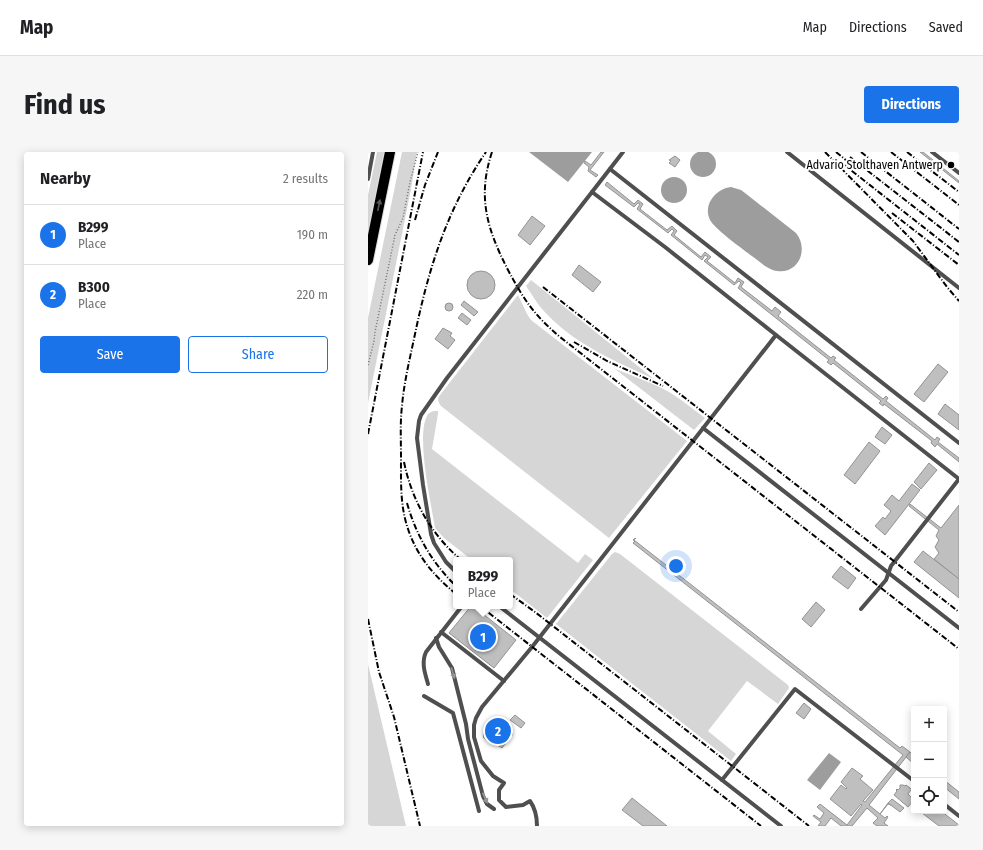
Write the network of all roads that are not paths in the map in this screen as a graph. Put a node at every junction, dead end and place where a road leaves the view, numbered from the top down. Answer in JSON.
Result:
{"nodes":[{"id":1,"x":374,"y":152,"type":"edge"},
{"id":2,"x":390,"y":152,"type":"edge"},
{"id":3,"x":624,"y":152,"type":"edge"},
{"id":4,"x":787,"y":152,"type":"edge"},
{"id":5,"x":932,"y":152,"type":"edge"},
{"id":6,"x":610,"y":169,"type":"junction"},
{"id":7,"x":959,"y":173,"type":"edge"},
{"id":8,"x":368,"y":179,"type":"edge"},
{"id":9,"x":592,"y":192,"type":"junction"},
{"id":10,"x":368,"y":260,"type":"edge"},
{"id":11,"x":959,"y":288,"type":"edge"},
{"id":12,"x":776,"y":335,"type":"junction"},
{"id":13,"x":703,"y":428,"type":"junction"},
{"id":14,"x":959,"y":443,"type":"edge"},
{"id":15,"x":959,"y":479,"type":"edge"},
{"id":16,"x":453,"y":569,"type":"edge"},
{"id":17,"x":888,"y":573,"type":"junction"},
{"id":18,"x":460,"y":609,"type":"edge"},
{"id":19,"x":503,"y":609,"type":"edge"},
{"id":20,"x":861,"y":609,"type":"dead end"},
{"id":21,"x":959,"y":628,"type":"edge"},
{"id":22,"x":442,"y":632,"type":"junction"},
{"id":23,"x":539,"y":637,"type":"junction"},
{"id":24,"x":436,"y":638,"type":"junction"},
{"id":25,"x":504,"y":681,"type":"junction"},
{"id":26,"x":428,"y":684,"type":"dead end"},
{"id":27,"x":424,"y":696,"type":"dead end"},
{"id":28,"x":911,"y":779,"type":"edge"},
{"id":29,"x":722,"y":780,"type":"junction"},
{"id":30,"x":947,"y":806,"type":"edge"},
{"id":31,"x":494,"y":809,"type":"dead end"},
{"id":32,"x":479,"y":811,"type":"dead end"},
{"id":33,"x":959,"y":816,"type":"edge"},
{"id":34,"x":779,"y":825,"type":"edge"},
{"id":35,"x":537,"y":826,"type":"edge"}],
"edges":[{"from":1,"to":8,"type":"lane"},
{"from":10,"to":2,"type":"main road","one_way":true},
{"from":3,"to":6,"type":"lane"},
{"from":4,"to":11,"type":"lane"},
{"from":5,"to":7,"type":"lane"},
{"from":6,"to":9,"type":"lane"},
{"from":6,"to":14,"type":"lane"},
{"from":9,"to":12,"type":"lane"},
{"from":9,"to":16,"type":"lane"},
{"from":12,"to":13,"type":"lane"},
{"from":12,"to":15,"type":"lane"},
{"from":13,"to":17,"type":"lane"},
{"from":13,"to":23,"type":"lane"},
{"from":15,"to":17,"type":"lane"},
{"from":17,"to":20,"type":"lane"},
{"from":17,"to":21,"type":"lane"},
{"from":18,"to":22,"type":"lane"},
{"from":19,"to":23,"type":"lane"},
{"from":22,"to":24,"type":"lane"},
{"from":22,"to":25,"type":"lane"},
{"from":23,"to":25,"type":"lane"},
{"from":23,"to":29,"type":"lane"},
{"from":24,"to":26,"type":"lane"},
{"from":24,"to":31,"type":"lane","one_way":true},
{"from":25,"to":35,"type":"lane"},
{"from":27,"to":32,"type":"lane"},
{"from":28,"to":29,"type":"lane"},
{"from":29,"to":34,"type":"lane"},
{"from":30,"to":33,"type":"lane"}]}
